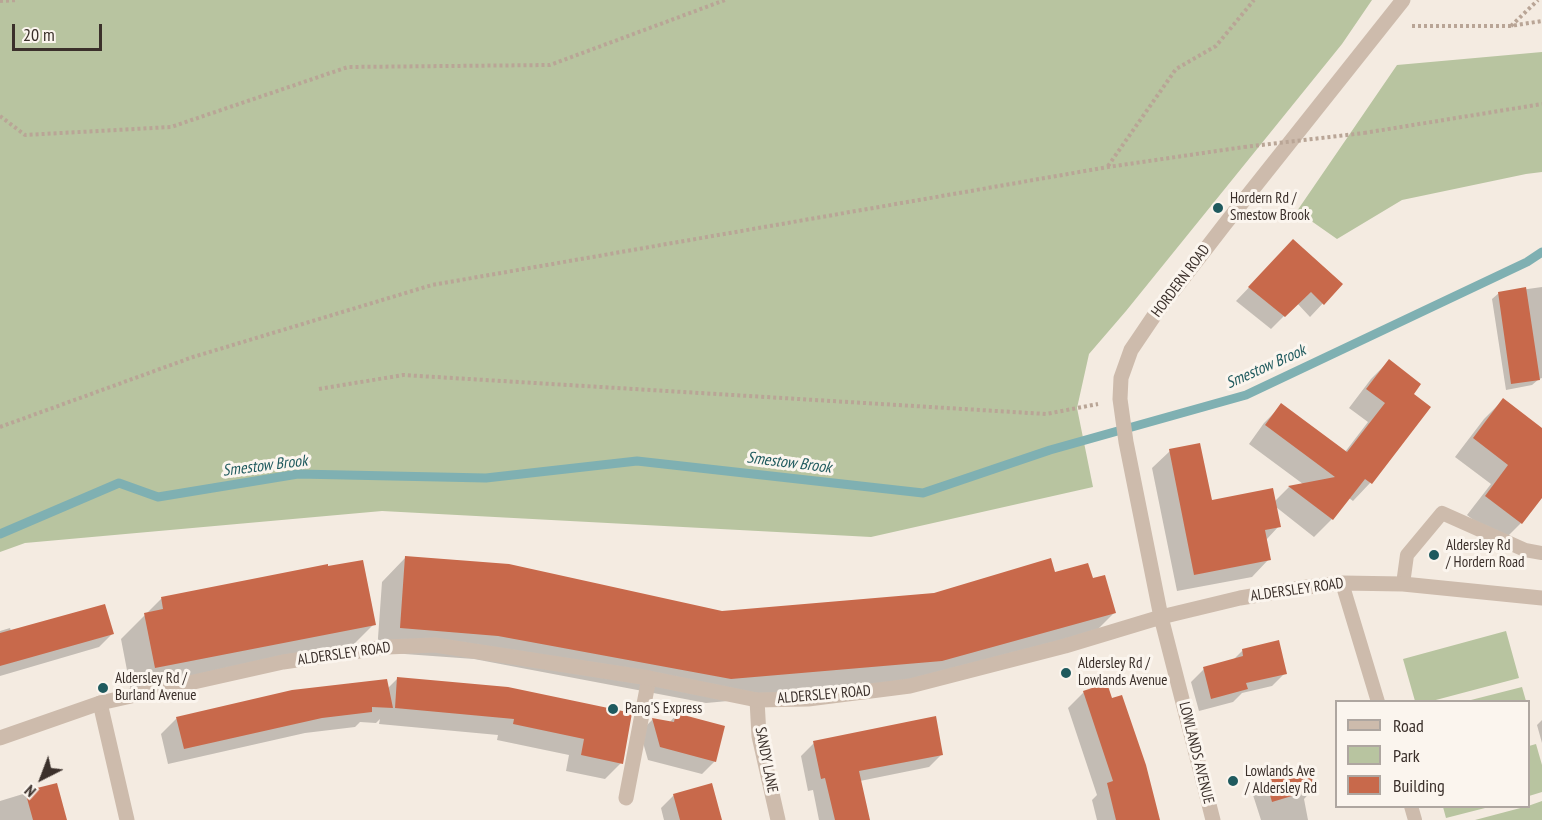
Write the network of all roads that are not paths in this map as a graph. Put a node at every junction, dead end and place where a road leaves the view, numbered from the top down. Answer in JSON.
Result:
{"nodes":[{"id":1,"x":1404,"y":0,"type":"edge"},
{"id":2,"x":1542,"y":553,"type":"edge"},
{"id":3,"x":1342,"y":583,"type":"junction"},
{"id":4,"x":1403,"y":584,"type":"junction"},
{"id":5,"x":1542,"y":598,"type":"edge"},
{"id":6,"x":1161,"y":617,"type":"junction"},
{"id":7,"x":649,"y":678,"type":"junction"},
{"id":8,"x":757,"y":700,"type":"junction"},
{"id":9,"x":1377,"y":700,"type":"edge"},
{"id":10,"x":100,"y":703,"type":"junction"},
{"id":11,"x":0,"y":738,"type":"edge"},
{"id":12,"x":626,"y":798,"type":"dead end"},
{"id":13,"x":127,"y":820,"type":"edge"},
{"id":14,"x":778,"y":820,"type":"edge"},
{"id":15,"x":1213,"y":820,"type":"edge"}],
"edges":[{"from":1,"to":6,"type":"street","name":"HORDERN ROAD"},
{"from":2,"to":4,"type":"lane"},
{"from":3,"to":4,"type":"street","name":"ALDERSLEY ROAD"},
{"from":3,"to":6,"type":"street","name":"ALDERSLEY ROAD"},
{"from":3,"to":9,"type":"lane"},
{"from":4,"to":5,"type":"street","name":"ALDERSLEY ROAD"},
{"from":6,"to":8,"type":"street","name":"ALDERSLEY ROAD"},
{"from":6,"to":15,"type":"street","name":"LOWLANDS AVENUE"},
{"from":7,"to":8,"type":"street","name":"ALDERSLEY ROAD"},
{"from":7,"to":10,"type":"street","name":"ALDERSLEY ROAD"},
{"from":7,"to":12,"type":"street"},
{"from":8,"to":14,"type":"street","name":"SANDY LANE"},
{"from":10,"to":11,"type":"street","name":"ALDERSLEY ROAD"},
{"from":10,"to":13,"type":"street"}]}
